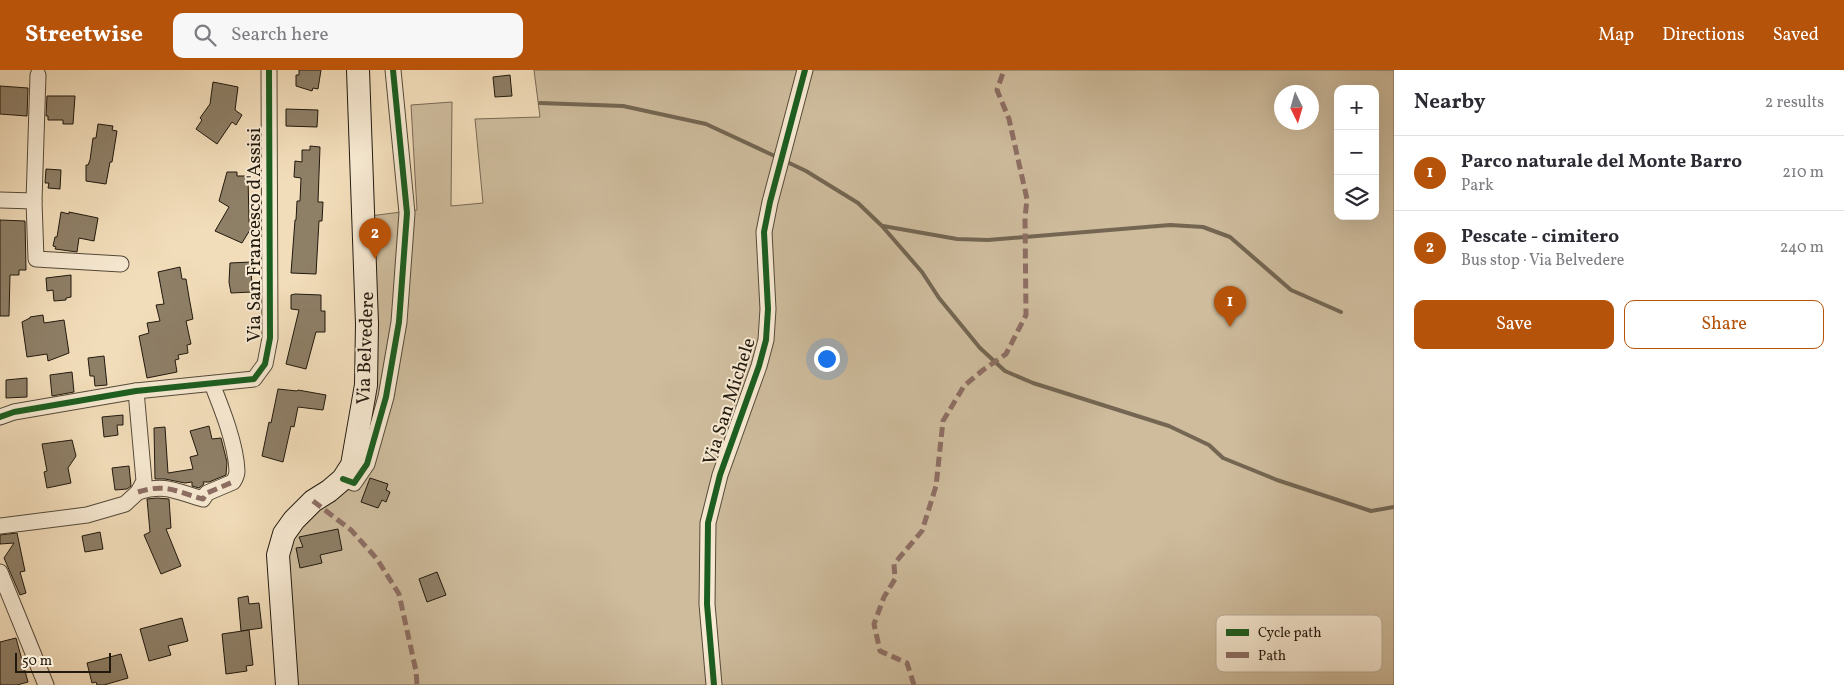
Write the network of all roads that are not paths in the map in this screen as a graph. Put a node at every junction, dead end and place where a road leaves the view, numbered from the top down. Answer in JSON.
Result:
{"nodes":[{"id":1,"x":269,"y":70,"type":"edge"},
{"id":2,"x":358,"y":70,"type":"edge"},
{"id":3,"x":393,"y":70,"type":"edge"},
{"id":4,"x":806,"y":70,"type":"edge"},
{"id":5,"x":38,"y":76,"type":"dead end"},
{"id":6,"x":0,"y":200,"type":"edge"},
{"id":7,"x":34,"y":201,"type":"junction"},
{"id":8,"x":121,"y":264,"type":"dead end"},
{"id":9,"x":212,"y":384,"type":"junction"},
{"id":10,"x":136,"y":391,"type":"junction"},
{"id":11,"x":0,"y":417,"type":"edge"},
{"id":12,"x":343,"y":479,"type":"junction"},
{"id":13,"x":138,"y":492,"type":"junction"},
{"id":14,"x":0,"y":526,"type":"edge"},
{"id":15,"x":0,"y":572,"type":"edge"},
{"id":16,"x":46,"y":685,"type":"edge"},
{"id":17,"x":287,"y":685,"type":"edge"},
{"id":18,"x":714,"y":685,"type":"edge"}],
"edges":[{"from":1,"to":9,"type":"street","name":"Via San Francesco d'Assisi"},
{"from":2,"to":12,"type":"main road","name":"Via Belvedere"},
{"from":3,"to":12,"type":"street"},
{"from":4,"to":18,"type":"street","name":"Via San Michele"},
{"from":5,"to":7,"type":"street"},
{"from":6,"to":7,"type":"street"},
{"from":7,"to":8,"type":"street"},
{"from":9,"to":10,"type":"street","name":"Via San Francesco d'Assisi"},
{"from":9,"to":13,"type":"street"},
{"from":10,"to":11,"type":"street","name":"Via San Francesco d'Assisi"},
{"from":10,"to":13,"type":"street"},
{"from":12,"to":17,"type":"main road","name":"Via Belvedere"},
{"from":13,"to":14,"type":"street"},
{"from":15,"to":16,"type":"street"}]}
